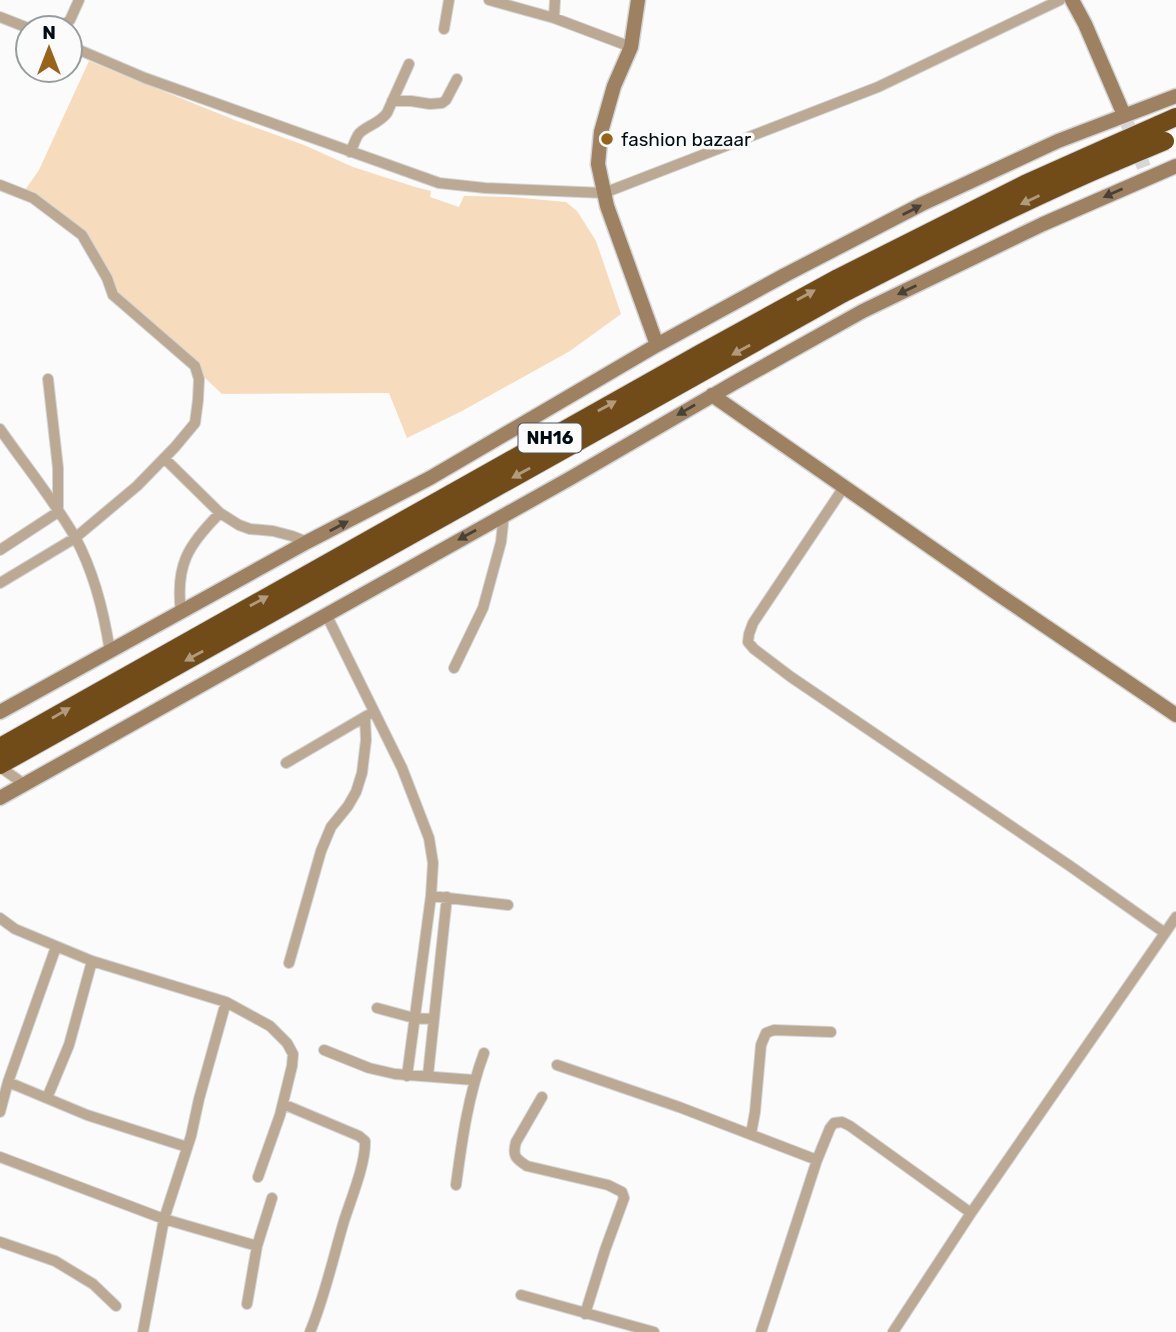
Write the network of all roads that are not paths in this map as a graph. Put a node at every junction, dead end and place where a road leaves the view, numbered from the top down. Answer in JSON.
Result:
{"nodes":[{"id":1,"x":449,"y":0,"type":"edge"},
{"id":2,"x":489,"y":0,"type":"edge"},
{"id":3,"x":555,"y":0,"type":"edge"},
{"id":4,"x":638,"y":0,"type":"edge"},
{"id":5,"x":1060,"y":0,"type":"edge"},
{"id":6,"x":1072,"y":0,"type":"edge"},
{"id":7,"x":554,"y":18,"type":"junction"},
{"id":8,"x":444,"y":29,"type":"dead end"},
{"id":9,"x":631,"y":47,"type":"junction"},
{"id":10,"x":84,"y":52,"type":"edge"},
{"id":11,"x":409,"y":64,"type":"dead end"},
{"id":12,"x":457,"y":79,"type":"dead end"},
{"id":13,"x":1176,"y":96,"type":"edge"},
{"id":14,"x":392,"y":101,"type":"junction"},
{"id":15,"x":1124,"y":115,"type":"junction"},
{"id":16,"x":1176,"y":117,"type":"edge"},
{"id":17,"x":1166,"y":134,"type":"edge"},
{"id":18,"x":351,"y":152,"type":"junction"},
{"id":19,"x":1176,"y":166,"type":"edge"},
{"id":20,"x":0,"y":185,"type":"edge"},
{"id":21,"x":604,"y":193,"type":"junction"},
{"id":22,"x":657,"y":345,"type":"junction"},
{"id":23,"x":48,"y":379,"type":"dead end"},
{"id":24,"x":712,"y":395,"type":"junction"},
{"id":25,"x":0,"y":429,"type":"edge"},
{"id":26,"x":164,"y":458,"type":"junction"},
{"id":27,"x":844,"y":487,"type":"junction"},
{"id":28,"x":58,"y":512,"type":"junction"},
{"id":29,"x":220,"y":513,"type":"junction"},
{"id":30,"x":505,"y":514,"type":"junction"},
{"id":31,"x":75,"y":538,"type":"junction"},
{"id":32,"x":307,"y":542,"type":"junction"},
{"id":33,"x":0,"y":550,"type":"edge"},
{"id":34,"x":0,"y":583,"type":"edge"},
{"id":35,"x":181,"y":613,"type":"junction"},
{"id":36,"x":326,"y":614,"type":"junction"},
{"id":37,"x":110,"y":652,"type":"junction"},
{"id":38,"x":454,"y":668,"type":"dead end"},
{"id":39,"x":374,"y":711,"type":"junction"},
{"id":40,"x":0,"y":712,"type":"edge"},
{"id":41,"x":1176,"y":715,"type":"edge"},
{"id":42,"x":365,"y":718,"type":"junction"},
{"id":43,"x":3,"y":757,"type":"edge"},
{"id":44,"x":286,"y":763,"type":"dead end"},
{"id":45,"x":23,"y":784,"type":"junction"},
{"id":46,"x":0,"y":798,"type":"edge"},
{"id":47,"x":431,"y":896,"type":"junction"},
{"id":48,"x":447,"y":897,"type":"junction"},
{"id":49,"x":508,"y":905,"type":"dead end"},
{"id":50,"x":1176,"y":917,"type":"edge"},
{"id":51,"x":0,"y":918,"type":"edge"},
{"id":52,"x":1165,"y":933,"type":"junction"},
{"id":53,"x":56,"y":947,"type":"junction"},
{"id":54,"x":92,"y":961,"type":"junction"},
{"id":55,"x":289,"y":962,"type":"dead end"},
{"id":56,"x":226,"y":1002,"type":"junction"},
{"id":57,"x":377,"y":1008,"type":"dead end"},
{"id":58,"x":414,"y":1018,"type":"junction"},
{"id":59,"x":433,"y":1019,"type":"junction"},
{"id":60,"x":831,"y":1032,"type":"dead end"},
{"id":61,"x":324,"y":1051,"type":"dead end"},
{"id":62,"x":484,"y":1053,"type":"dead end"},
{"id":63,"x":557,"y":1065,"type":"dead end"},
{"id":64,"x":428,"y":1075,"type":"junction"},
{"id":65,"x":407,"y":1076,"type":"junction"},
{"id":66,"x":474,"y":1080,"type":"junction"},
{"id":67,"x":8,"y":1082,"type":"junction"},
{"id":68,"x":542,"y":1097,"type":"dead end"},
{"id":69,"x":47,"y":1098,"type":"junction"},
{"id":70,"x":283,"y":1104,"type":"junction"},
{"id":71,"x":0,"y":1112,"type":"edge"},
{"id":72,"x":751,"y":1134,"type":"junction"},
{"id":73,"x":187,"y":1147,"type":"junction"},
{"id":74,"x":0,"y":1157,"type":"edge"},
{"id":75,"x":817,"y":1160,"type":"junction"},
{"id":76,"x":258,"y":1177,"type":"dead end"},
{"id":77,"x":456,"y":1185,"type":"dead end"},
{"id":78,"x":272,"y":1198,"type":"dead end"},
{"id":79,"x":971,"y":1213,"type":"junction"},
{"id":80,"x":164,"y":1219,"type":"junction"},
{"id":81,"x":0,"y":1242,"type":"edge"},
{"id":82,"x":257,"y":1246,"type":"junction"},
{"id":83,"x":522,"y":1295,"type":"dead end"},
{"id":84,"x":247,"y":1304,"type":"dead end"},
{"id":85,"x":116,"y":1306,"type":"dead end"},
{"id":86,"x":585,"y":1314,"type":"junction"},
{"id":87,"x":143,"y":1332,"type":"edge"},
{"id":88,"x":310,"y":1332,"type":"edge"},
{"id":89,"x":654,"y":1332,"type":"edge"},
{"id":90,"x":761,"y":1332,"type":"edge"},
{"id":91,"x":893,"y":1332,"type":"edge"}],
"edges":[{"from":1,"to":8,"type":"street"},
{"from":2,"to":7,"type":"street"},
{"from":3,"to":7,"type":"street"},
{"from":4,"to":9,"type":"street"},
{"from":5,"to":21,"type":"street"},
{"from":6,"to":15,"type":"street"},
{"from":7,"to":9,"type":"street"},
{"from":9,"to":21,"type":"street"},
{"from":10,"to":18,"type":"street"},
{"from":11,"to":14,"type":"street"},
{"from":12,"to":14,"type":"street"},
{"from":13,"to":15,"type":"street"},
{"from":14,"to":18,"type":"street"},
{"from":22,"to":15,"type":"street","one_way":true},
{"from":16,"to":17,"type":"highway","number":"NH16"},
{"from":17,"to":43,"type":"highway","number":"NH16","bridge":true},
{"from":18,"to":21,"type":"street"},
{"from":19,"to":24,"type":"street","one_way":true},
{"from":20,"to":26,"type":"street"},
{"from":21,"to":22,"type":"street"},
{"from":32,"to":22,"type":"street","one_way":true},
{"from":23,"to":28,"type":"street"},
{"from":24,"to":27,"type":"street"},
{"from":24,"to":30,"type":"street","one_way":true},
{"from":25,"to":28,"type":"street"},
{"from":26,"to":29,"type":"street"},
{"from":26,"to":31,"type":"street"},
{"from":27,"to":41,"type":"street"},
{"from":27,"to":52,"type":"street"},
{"from":28,"to":31,"type":"street"},
{"from":28,"to":33,"type":"street"},
{"from":29,"to":32,"type":"street"},
{"from":29,"to":35,"type":"street"},
{"from":30,"to":36,"type":"street","one_way":true},
{"from":30,"to":38,"type":"street"},
{"from":31,"to":34,"type":"street"},
{"from":31,"to":37,"type":"street"},
{"from":32,"to":35,"type":"street"},
{"from":35,"to":37,"type":"street"},
{"from":36,"to":39,"type":"street"},
{"from":36,"to":45,"type":"street"},
{"from":37,"to":40,"type":"street"},
{"from":39,"to":42,"type":"street"},
{"from":39,"to":47,"type":"street"},
{"from":42,"to":44,"type":"street"},
{"from":42,"to":55,"type":"street"},
{"from":43,"to":45,"type":"street"},
{"from":45,"to":46,"type":"street"},
{"from":47,"to":48,"type":"street"},
{"from":47,"to":58,"type":"street"},
{"from":48,"to":49,"type":"street"},
{"from":48,"to":59,"type":"street"},
{"from":50,"to":52,"type":"street"},
{"from":51,"to":53,"type":"street"},
{"from":52,"to":79,"type":"street"},
{"from":53,"to":54,"type":"street"},
{"from":53,"to":67,"type":"street"},
{"from":54,"to":56,"type":"street"},
{"from":54,"to":69,"type":"street"},
{"from":56,"to":70,"type":"street"},
{"from":56,"to":73,"type":"street"},
{"from":57,"to":58,"type":"street"},
{"from":58,"to":59,"type":"street"},
{"from":58,"to":65,"type":"street"},
{"from":59,"to":64,"type":"street"},
{"from":60,"to":72,"type":"street"},
{"from":61,"to":65,"type":"street"},
{"from":62,"to":66,"type":"street"},
{"from":63,"to":72,"type":"street"},
{"from":64,"to":65,"type":"street"},
{"from":64,"to":66,"type":"street"},
{"from":66,"to":77,"type":"street"},
{"from":67,"to":69,"type":"street"},
{"from":67,"to":71,"type":"street"},
{"from":68,"to":86,"type":"street"},
{"from":69,"to":73,"type":"street"},
{"from":70,"to":76,"type":"street"},
{"from":70,"to":88,"type":"street"},
{"from":72,"to":75,"type":"street"},
{"from":73,"to":80,"type":"street"},
{"from":74,"to":80,"type":"street"},
{"from":75,"to":79,"type":"street"},
{"from":75,"to":90,"type":"street"},
{"from":78,"to":82,"type":"street"},
{"from":79,"to":91,"type":"street"},
{"from":80,"to":82,"type":"street"},
{"from":80,"to":87,"type":"street"},
{"from":81,"to":85,"type":"street"},
{"from":82,"to":84,"type":"street"},
{"from":83,"to":86,"type":"street"},
{"from":86,"to":89,"type":"street"}]}
